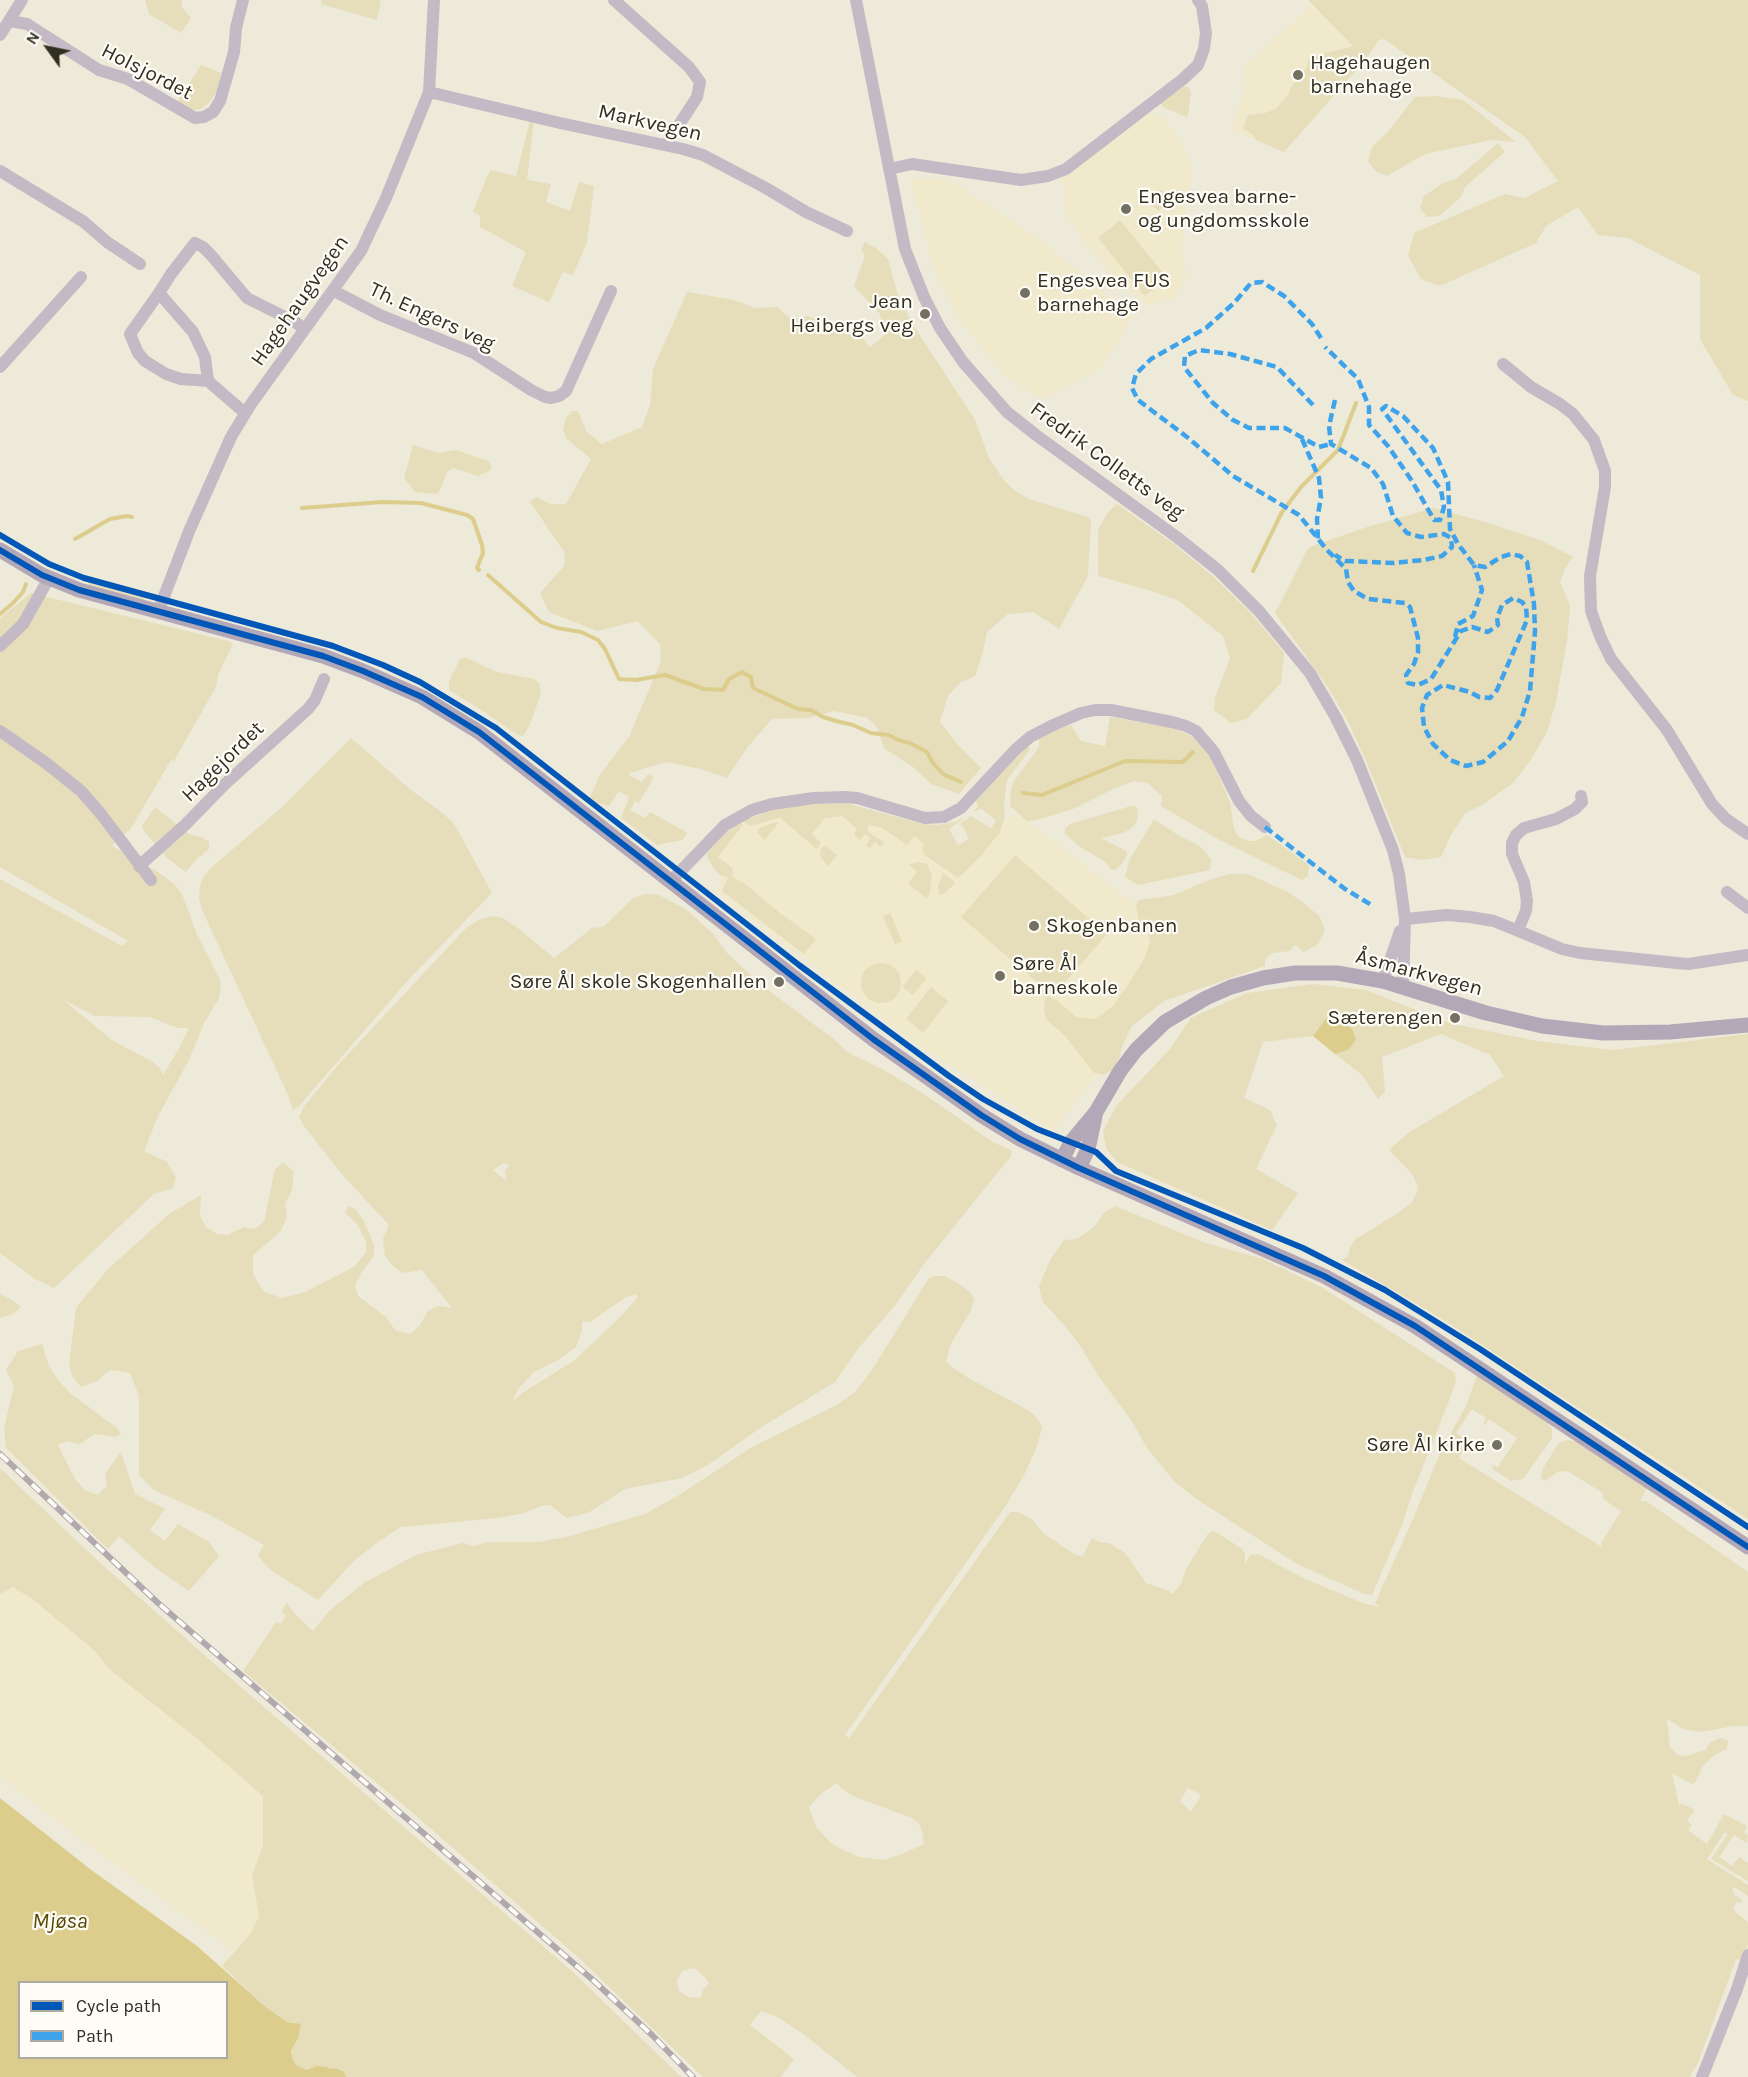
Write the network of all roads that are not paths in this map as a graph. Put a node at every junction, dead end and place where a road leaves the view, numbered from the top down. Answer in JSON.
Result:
{"nodes":[{"id":1,"x":243,"y":0,"type":"edge"},
{"id":2,"x":434,"y":0,"type":"edge"},
{"id":3,"x":856,"y":0,"type":"edge"},
{"id":4,"x":1198,"y":0,"type":"edge"},
{"id":5,"x":617,"y":1,"type":"edge"},
{"id":6,"x":20,"y":3,"type":"edge"},
{"id":7,"x":9,"y":21,"type":"junction"},
{"id":8,"x":27,"y":24,"type":"junction"},
{"id":9,"x":0,"y":35,"type":"edge"},
{"id":10,"x":429,"y":92,"type":"junction"},
{"id":11,"x":666,"y":145,"type":"junction"},
{"id":12,"x":889,"y":169,"type":"junction"},
{"id":13,"x":0,"y":171,"type":"edge"},
{"id":14,"x":847,"y":231,"type":"dead end"},
{"id":15,"x":140,"y":264,"type":"dead end"},
{"id":16,"x":81,"y":278,"type":"dead end"},
{"id":17,"x":334,"y":291,"type":"junction"},
{"id":18,"x":611,"y":291,"type":"dead end"},
{"id":19,"x":159,"y":293,"type":"junction"},
{"id":20,"x":305,"y":329,"type":"junction"},
{"id":21,"x":1503,"y":364,"type":"dead end"},
{"id":22,"x":0,"y":367,"type":"edge"},
{"id":23,"x":208,"y":381,"type":"junction"},
{"id":24,"x":245,"y":413,"type":"junction"},
{"id":25,"x":0,"y":550,"type":"edge"},
{"id":26,"x":49,"y":578,"type":"junction"},
{"id":27,"x":158,"y":612,"type":"junction"},
{"id":28,"x":0,"y":646,"type":"edge"},
{"id":29,"x":324,"y":679,"type":"dead end"},
{"id":30,"x":0,"y":731,"type":"edge"},
{"id":31,"x":1581,"y":796,"type":"dead end"},
{"id":32,"x":1265,"y":827,"type":"dead end"},
{"id":33,"x":1748,"y":834,"type":"edge"},
{"id":34,"x":139,"y":866,"type":"junction"},
{"id":35,"x":151,"y":880,"type":"dead end"},
{"id":36,"x":671,"y":881,"type":"junction"},
{"id":37,"x":1727,"y":892,"type":"dead end"},
{"id":38,"x":1748,"y":908,"type":"edge"},
{"id":39,"x":1405,"y":919,"type":"junction"},
{"id":40,"x":1518,"y":930,"type":"junction"},
{"id":41,"x":1748,"y":955,"type":"edge"},
{"id":42,"x":1383,"y":981,"type":"junction"},
{"id":43,"x":1403,"y":986,"type":"junction"},
{"id":44,"x":1748,"y":1025,"type":"edge"},
{"id":45,"x":1096,"y":1112,"type":"junction"},
{"id":46,"x":1062,"y":1160,"type":"junction"},
{"id":47,"x":1079,"y":1168,"type":"junction"},
{"id":48,"x":1748,"y":1547,"type":"edge"},
{"id":49,"x":1748,"y":1955,"type":"edge"},
{"id":50,"x":1702,"y":2077,"type":"edge"}],
"edges":[{"from":1,"to":8,"type":"street","name":"Holsjordet"},
{"from":2,"to":10,"type":"street","name":"Hagehaugvegen"},
{"from":3,"to":12,"type":"street","name":"Fredrik Colletts veg"},
{"from":4,"to":12,"type":"street"},
{"from":5,"to":11,"type":"street"},
{"from":6,"to":7,"type":"street"},
{"from":6,"to":8,"type":"street"},
{"from":7,"to":8,"type":"street","name":"Holsjordet"},
{"from":7,"to":9,"type":"street"},
{"from":10,"to":11,"type":"street","name":"Markvegen"},
{"from":10,"to":17,"type":"street","name":"Hagehaugvegen"},
{"from":11,"to":14,"type":"street","name":"Markvegen"},
{"from":12,"to":39,"type":"street","name":"Fredrik Colletts veg"},
{"from":13,"to":15,"type":"street"},
{"from":16,"to":22,"type":"street"},
{"from":17,"to":18,"type":"street","name":"Th. Engers veg"},
{"from":17,"to":20,"type":"street","name":"Hagehaugvegen"},
{"from":19,"to":20,"type":"street"},
{"from":19,"to":23,"type":"street"},
{"from":19,"to":23,"type":"street"},
{"from":20,"to":24,"type":"street","name":"Hagehaugvegen"},
{"from":21,"to":33,"type":"street"},
{"from":23,"to":24,"type":"street"},
{"from":24,"to":27,"type":"street","name":"Hagehaugvegen"},
{"from":25,"to":26,"type":"main road"},
{"from":26,"to":27,"type":"main road"},
{"from":26,"to":28,"type":"street"},
{"from":27,"to":36,"type":"main road"},
{"from":29,"to":34,"type":"street","name":"Hagejordet"},
{"from":30,"to":34,"type":"street"},
{"from":31,"to":40,"type":"street"},
{"from":32,"to":36,"type":"street"},
{"from":34,"to":35,"type":"street"},
{"from":36,"to":46,"type":"main road"},
{"from":37,"to":38,"type":"street"},
{"from":39,"to":40,"type":"street"},
{"from":39,"to":42,"type":"street","name":"Fredrik Colletts veg"},
{"from":39,"to":43,"type":"street","name":"Fredrik Colletts veg"},
{"from":40,"to":41,"type":"street"},
{"from":42,"to":43,"type":"main road","name":"Åsmarkvegen"},
{"from":42,"to":45,"type":"main road","name":"Åsmarkvegen"},
{"from":43,"to":44,"type":"main road","name":"Åsmarkvegen"},
{"from":45,"to":46,"type":"main road","name":"Åsmarkvegen"},
{"from":45,"to":47,"type":"main road","name":"Åsmarkvegen"},
{"from":46,"to":47,"type":"main road"},
{"from":47,"to":48,"type":"main road"},
{"from":49,"to":50,"type":"street"}]}
